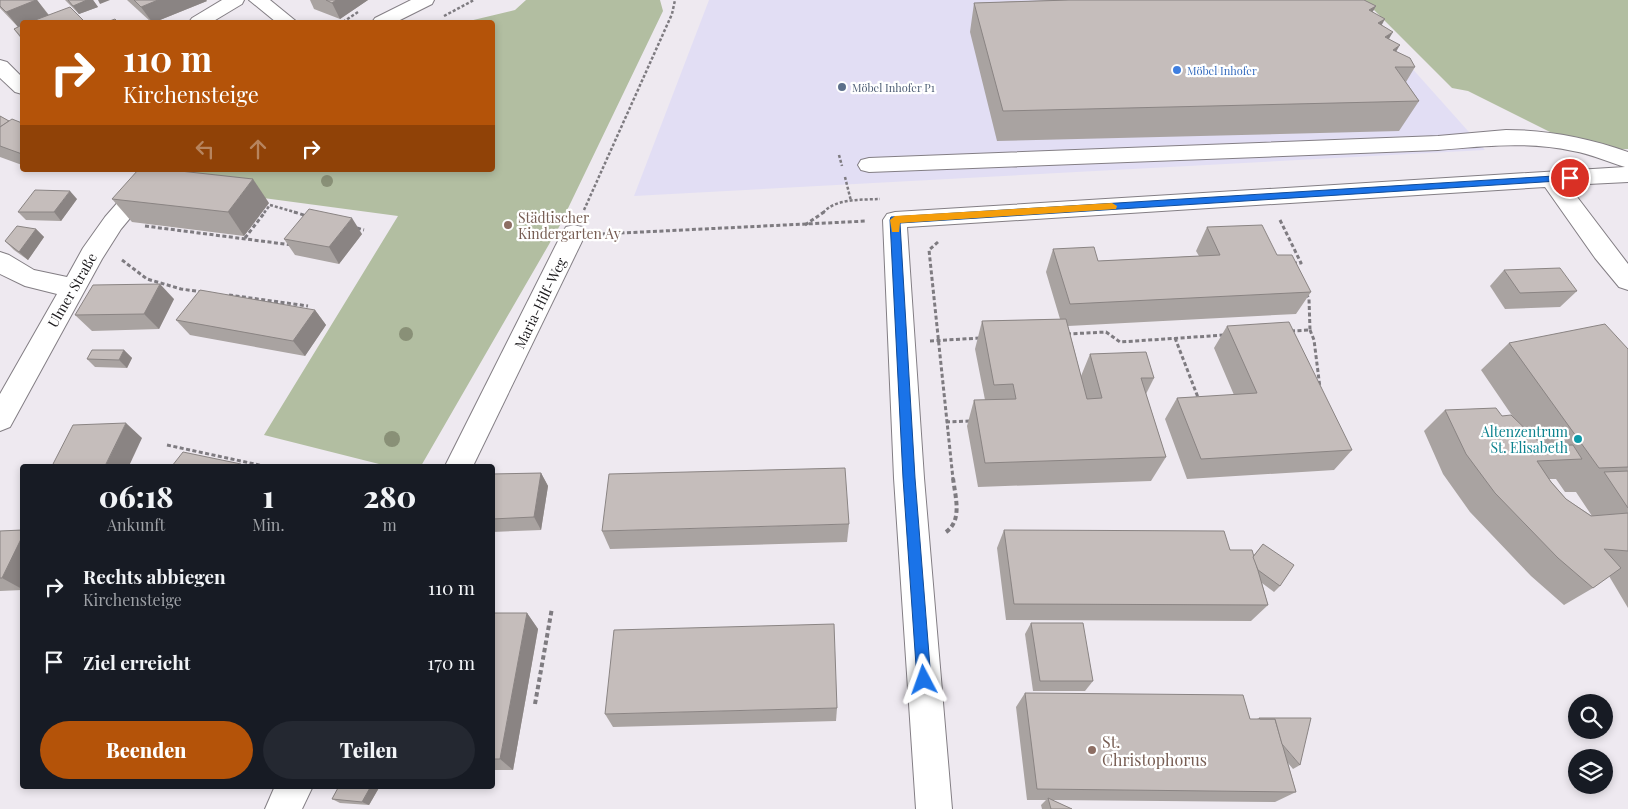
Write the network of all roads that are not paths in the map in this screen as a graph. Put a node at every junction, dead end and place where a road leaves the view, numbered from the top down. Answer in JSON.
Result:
{"nodes":[{"id":1,"x":235,"y":0,"type":"edge"},
{"id":2,"x":258,"y":0,"type":"edge"},
{"id":3,"x":425,"y":0,"type":"edge"},
{"id":4,"x":202,"y":20,"type":"edge"},
{"id":5,"x":284,"y":20,"type":"edge"},
{"id":6,"x":386,"y":20,"type":"edge"},
{"id":7,"x":0,"y":66,"type":"edge"},
{"id":8,"x":20,"y":86,"type":"edge"},
{"id":9,"x":1628,"y":160,"type":"edge"},
{"id":10,"x":869,"y":165,"type":"dead end"},
{"id":11,"x":157,"y":172,"type":"edge"},
{"id":12,"x":1628,"y":174,"type":"edge"},
{"id":13,"x":1551,"y":179,"type":"junction"},
{"id":14,"x":574,"y":233,"type":"road end"},
{"id":15,"x":0,"y":261,"type":"edge"},
{"id":16,"x":1628,"y":281,"type":"edge"},
{"id":17,"x":73,"y":287,"type":"junction"},
{"id":18,"x":2,"y":412,"type":"edge"},
{"id":19,"x":460,"y":464,"type":"edge"},
{"id":20,"x":293,"y":789,"type":"edge"},
{"id":21,"x":283,"y":809,"type":"edge"},
{"id":22,"x":934,"y":809,"type":"edge"}],
"edges":[{"from":1,"to":4,"type":"street"},
{"from":2,"to":5,"type":"street"},
{"from":3,"to":6,"type":"street"},
{"from":7,"to":8,"type":"street"},
{"from":9,"to":10,"type":"street"},
{"from":11,"to":17,"type":"street","name":"Ulmer Straße"},
{"from":12,"to":13,"type":"street"},
{"from":13,"to":16,"type":"street"},
{"from":13,"to":22,"type":"street"},
{"from":14,"to":19,"type":"street","name":"Maria-Hilf-Weg"},
{"from":15,"to":17,"type":"street"},
{"from":17,"to":18,"type":"street","name":"Ulmer Straße"},
{"from":20,"to":21,"type":"street"}]}
